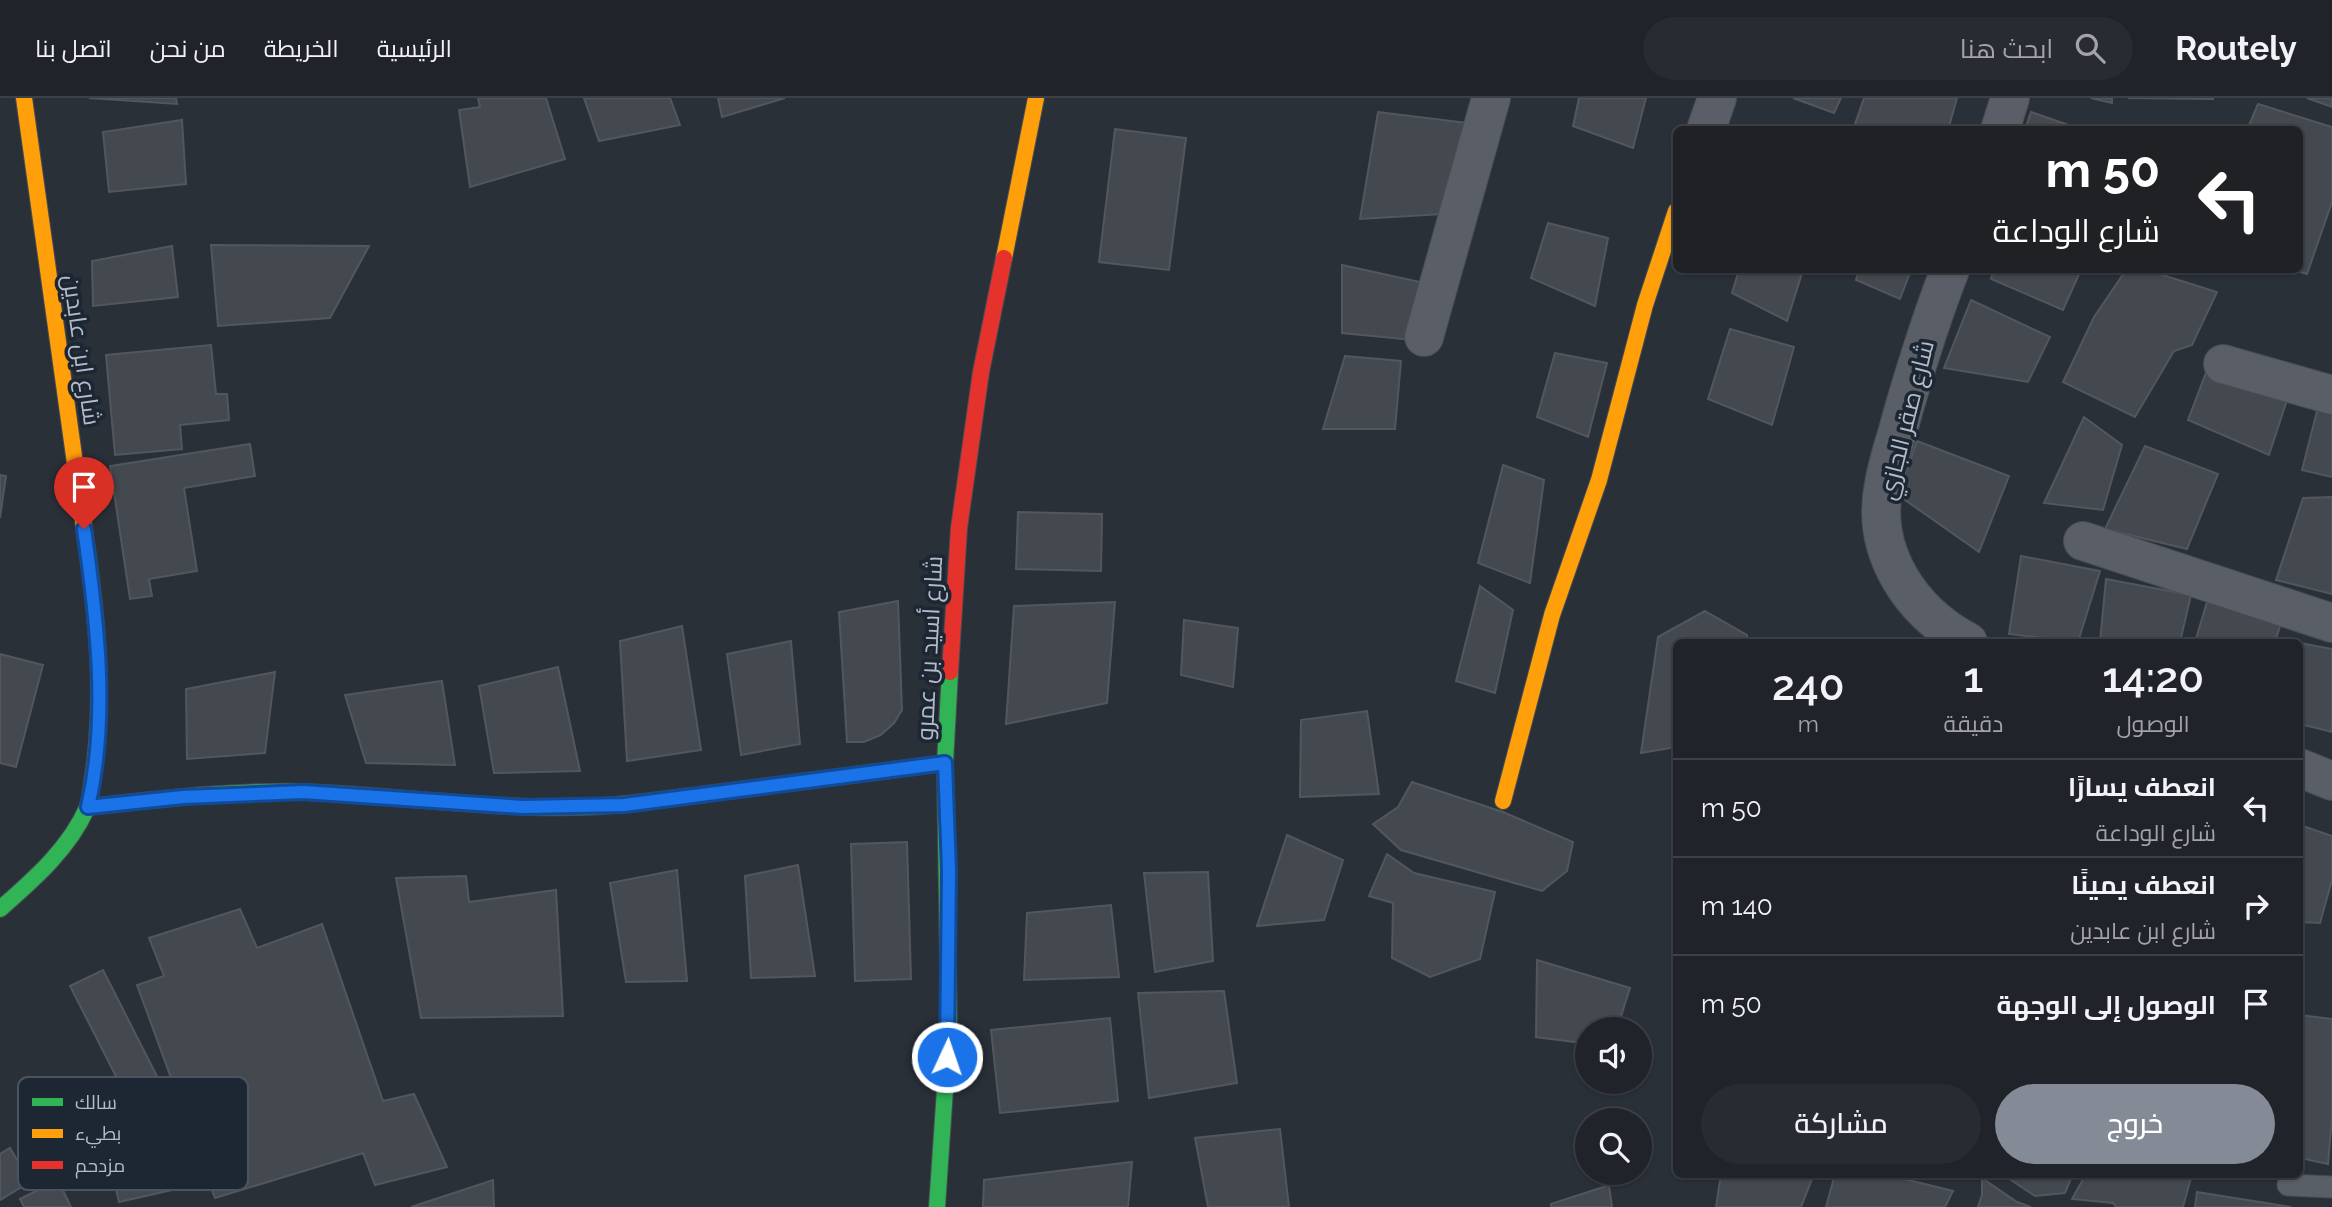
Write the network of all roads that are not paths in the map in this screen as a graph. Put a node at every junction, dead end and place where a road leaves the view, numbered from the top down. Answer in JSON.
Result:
{"nodes":[{"id":1,"x":24,"y":98,"type":"edge"},
{"id":2,"x":1036,"y":98,"type":"edge"},
{"id":3,"x":1491,"y":98,"type":"edge"},
{"id":4,"x":1717,"y":98,"type":"edge"},
{"id":5,"x":2010,"y":98,"type":"edge"},
{"id":6,"x":1707,"y":126,"type":"edge"},
{"id":7,"x":2001,"y":126,"type":"edge"},
{"id":8,"x":1673,"y":220,"type":"edge"},
{"id":9,"x":1949,"y":273,"type":"edge"},
{"id":10,"x":1424,"y":337,"type":"dead end"},
{"id":11,"x":2223,"y":364,"type":"dead end"},
{"id":12,"x":2332,"y":395,"type":"edge"},
{"id":13,"x":2083,"y":541,"type":"dead end"},
{"id":14,"x":2332,"y":623,"type":"edge"},
{"id":15,"x":1962,"y":639,"type":"edge"},
{"id":16,"x":945,"y":763,"type":"junction"},
{"id":17,"x":2303,"y":769,"type":"edge"},
{"id":18,"x":2332,"y":781,"type":"edge"},
{"id":19,"x":1503,"y":801,"type":"dead end"},
{"id":20,"x":88,"y":807,"type":"junction"},
{"id":21,"x":0,"y":909,"type":"edge"},
{"id":22,"x":2288,"y":1185,"type":"dead end"},
{"id":23,"x":2332,"y":1187,"type":"edge"},
{"id":24,"x":937,"y":1207,"type":"edge"}],
"edges":[{"from":1,"to":20,"type":"street","name":"شارع ابن عابدين"},
{"from":2,"to":16,"type":"street","name":"شارع أسيد بن عمرو"},
{"from":3,"to":10,"type":"street"},
{"from":4,"to":6,"type":"street"},
{"from":5,"to":7,"type":"street"},
{"from":8,"to":19,"type":"street"},
{"from":9,"to":15,"type":"street","name":"شارع صقر الجازي"},
{"from":11,"to":12,"type":"street"},
{"from":13,"to":14,"type":"street"},
{"from":16,"to":20,"type":"street"},
{"from":16,"to":24,"type":"street","name":"شارع أسيد بن عمرو"},
{"from":17,"to":18,"type":"street"},
{"from":20,"to":21,"type":"street","name":"شارع ابن عابدين"},
{"from":22,"to":23,"type":"lane"}]}
